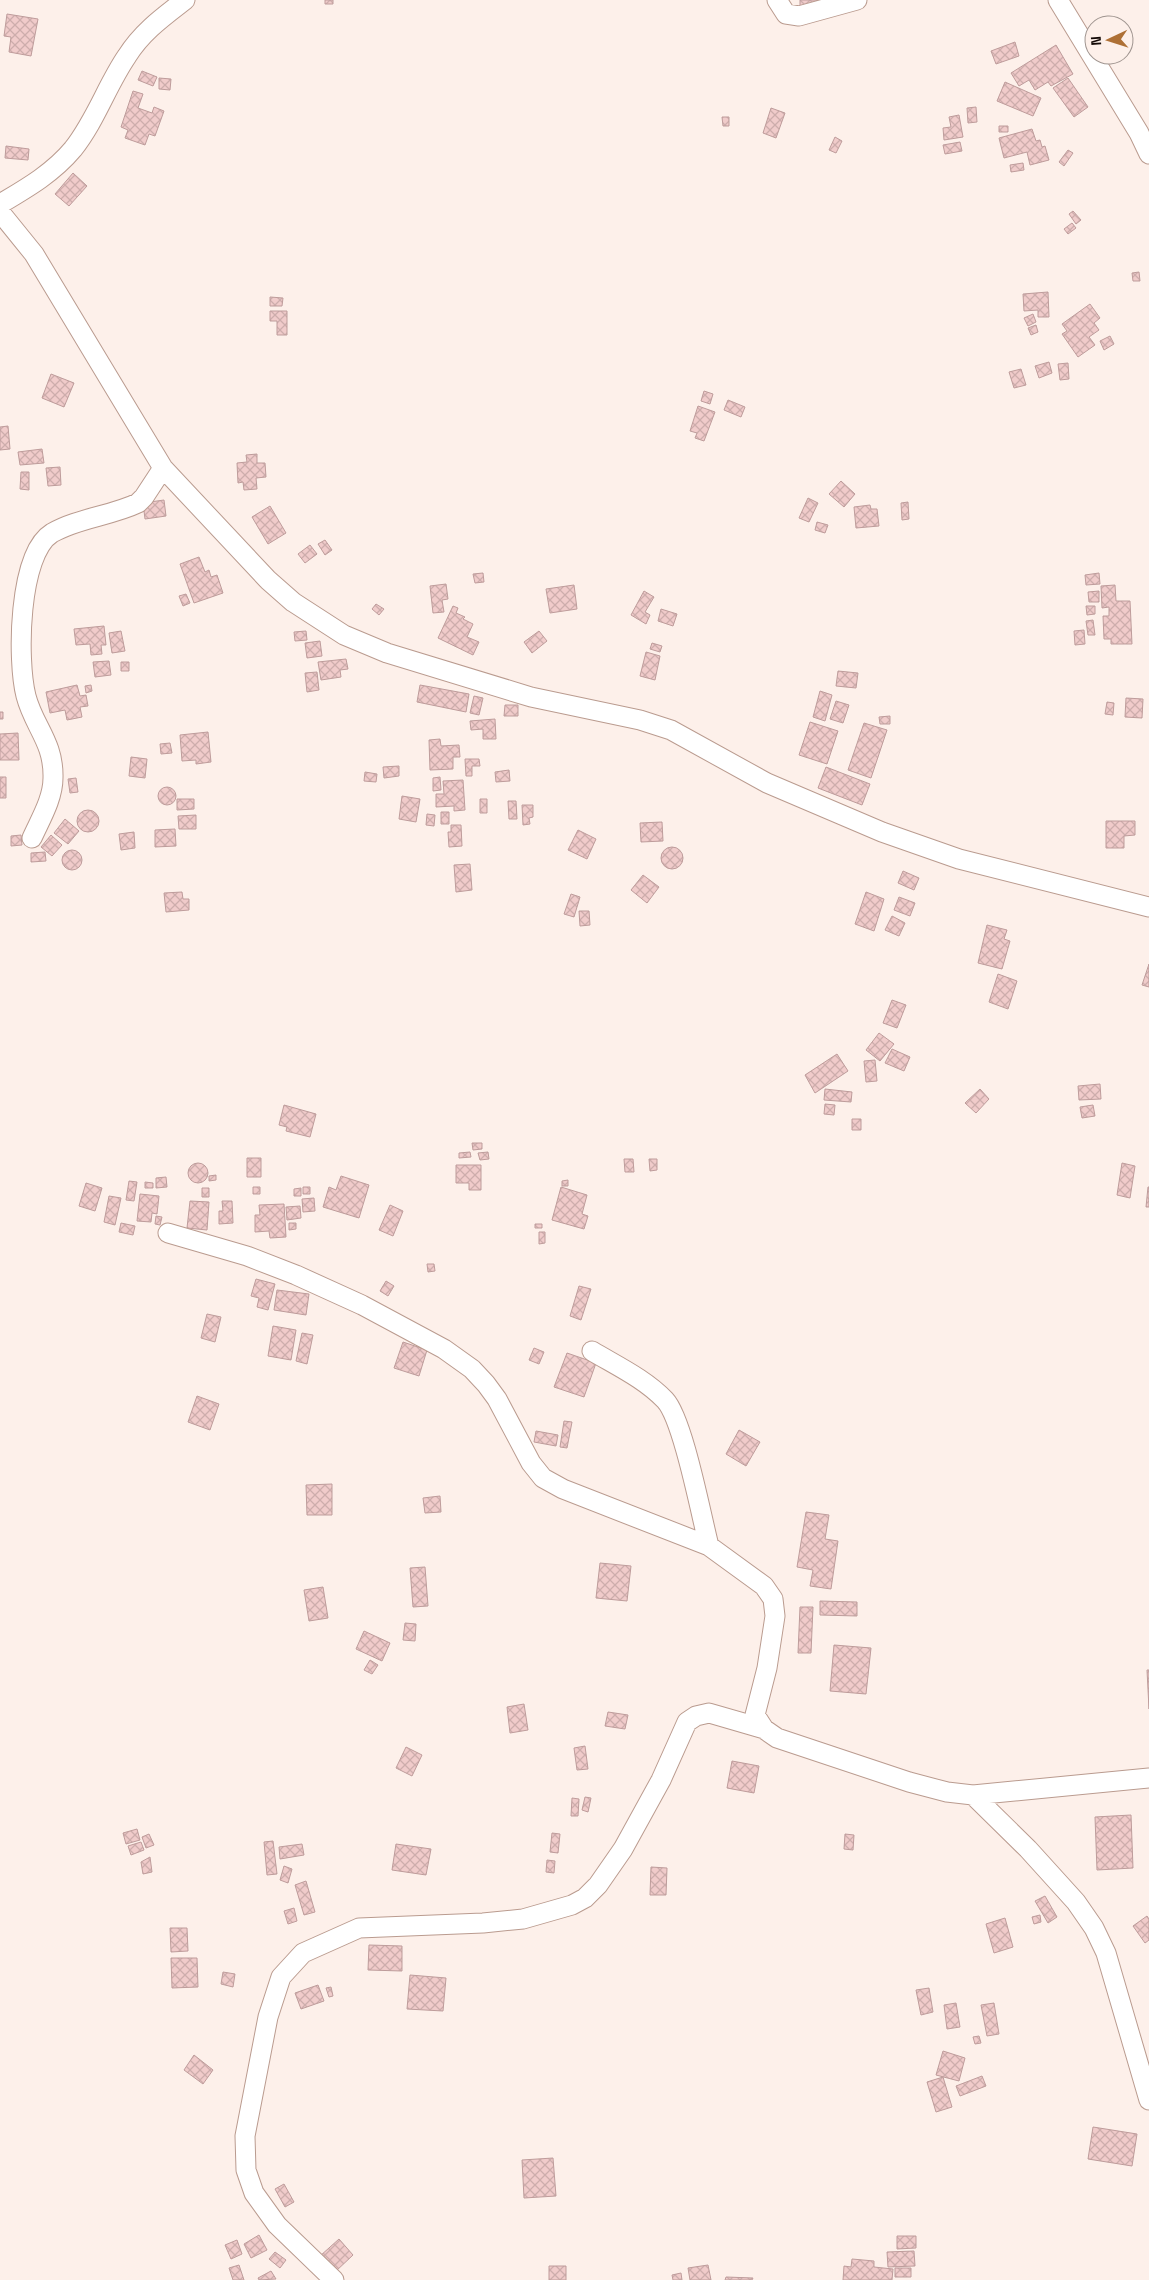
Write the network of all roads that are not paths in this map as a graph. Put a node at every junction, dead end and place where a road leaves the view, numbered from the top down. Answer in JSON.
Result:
{"nodes":[{"id":1,"x":185,"y":0,"type":"edge"},
{"id":2,"x":777,"y":0,"type":"edge"},
{"id":3,"x":857,"y":0,"type":"edge"},
{"id":4,"x":1058,"y":0,"type":"edge"},
{"id":5,"x":1149,"y":154,"type":"edge"},
{"id":6,"x":0,"y":204,"type":"edge"},
{"id":7,"x":0,"y":212,"type":"edge"},
{"id":8,"x":163,"y":468,"type":"junction"},
{"id":9,"x":32,"y":838,"type":"dead end"},
{"id":10,"x":1149,"y":906,"type":"edge"},
{"id":11,"x":168,"y":1233,"type":"dead end"},
{"id":12,"x":592,"y":1351,"type":"dead end"},
{"id":13,"x":709,"y":1546,"type":"junction"},
{"id":14,"x":764,"y":1729,"type":"junction"},
{"id":15,"x":1149,"y":1778,"type":"edge"},
{"id":16,"x":973,"y":1795,"type":"junction"},
{"id":17,"x":1149,"y":2100,"type":"edge"},
{"id":18,"x":334,"y":2280,"type":"edge"}],
"edges":[{"from":1,"to":6,"type":"street"},
{"from":2,"to":3,"type":"street"},
{"from":4,"to":5,"type":"street"},
{"from":7,"to":8,"type":"street"},
{"from":8,"to":9,"type":"street"},
{"from":8,"to":10,"type":"street"},
{"from":11,"to":13,"type":"street"},
{"from":12,"to":13,"type":"street"},
{"from":13,"to":14,"type":"street"},
{"from":14,"to":16,"type":"street"},
{"from":14,"to":18,"type":"street"},
{"from":15,"to":16,"type":"street"},
{"from":16,"to":17,"type":"street"}]}
